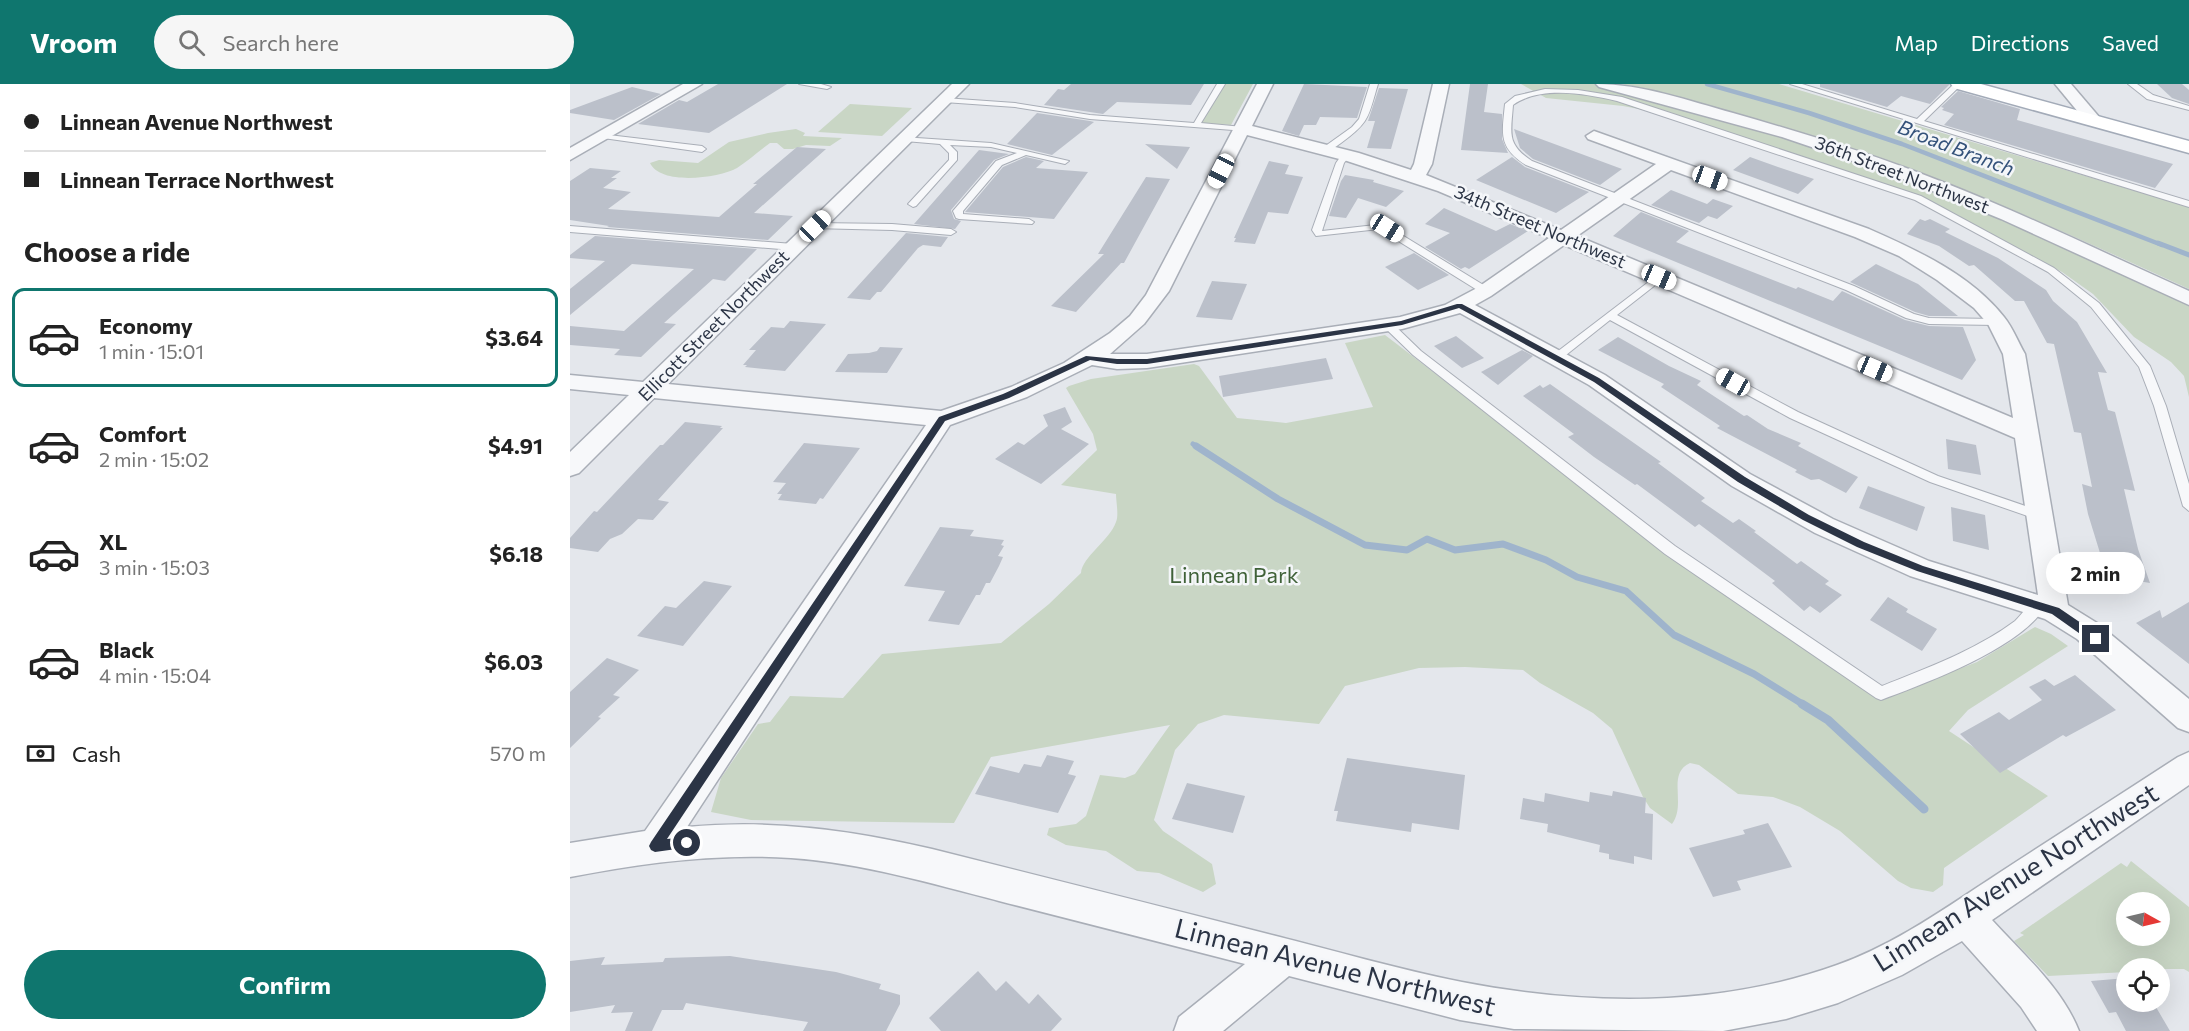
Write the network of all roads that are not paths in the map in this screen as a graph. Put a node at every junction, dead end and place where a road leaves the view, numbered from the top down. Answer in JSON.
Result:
{"nodes":[{"id":1,"x":694,"y":84,"type":"edge"},
{"id":2,"x":803,"y":84,"type":"edge"},
{"id":3,"x":961,"y":84,"type":"edge"},
{"id":4,"x":1221,"y":84,"type":"edge"},
{"id":5,"x":1265,"y":84,"type":"edge"},
{"id":6,"x":1374,"y":84,"type":"edge"},
{"id":7,"x":1441,"y":84,"type":"edge"},
{"id":8,"x":1604,"y":84,"type":"edge"},
{"id":9,"x":1794,"y":84,"type":"edge"},
{"id":10,"x":2063,"y":84,"type":"edge"},
{"id":11,"x":2132,"y":84,"type":"edge"},
{"id":12,"x":1964,"y":85,"type":"edge"},
{"id":13,"x":828,"y":87,"type":"dead end"},
{"id":14,"x":944,"y":100,"type":"junction"},
{"id":15,"x":2189,"y":108,"type":"edge"},
{"id":16,"x":2094,"y":121,"type":"junction"},
{"id":17,"x":1918,"y":122,"type":"junction"},
{"id":18,"x":1197,"y":124,"type":"junction"},
{"id":19,"x":1243,"y":129,"type":"junction"},
{"id":20,"x":603,"y":136,"type":"junction"},
{"id":21,"x":1594,"y":136,"type":"dead end"},
{"id":22,"x":904,"y":139,"type":"junction"},
{"id":23,"x":942,"y":141,"type":"junction"},
{"id":24,"x":2189,"y":147,"type":"edge"},
{"id":25,"x":702,"y":149,"type":"dead end"},
{"id":26,"x":1327,"y":149,"type":"junction"},
{"id":27,"x":1024,"y":153,"type":"junction"},
{"id":28,"x":570,"y":155,"type":"edge"},
{"id":29,"x":1346,"y":155,"type":"junction"},
{"id":30,"x":1065,"y":161,"type":"dead end"},
{"id":31,"x":1669,"y":164,"type":"junction"},
{"id":32,"x":1416,"y":177,"type":"junction"},
{"id":33,"x":1621,"y":198,"type":"junction"},
{"id":34,"x":913,"y":204,"type":"dead end"},
{"id":35,"x":2189,"y":204,"type":"edge"},
{"id":36,"x":1029,"y":222,"type":"dead end"},
{"id":37,"x":815,"y":226,"type":"junction"},
{"id":38,"x":570,"y":229,"type":"edge"},
{"id":39,"x":951,"y":232,"type":"dead end"},
{"id":40,"x":1565,"y":238,"type":"junction"},
{"id":41,"x":793,"y":247,"type":"junction"},
{"id":42,"x":1659,"y":277,"type":"junction"},
{"id":43,"x":1486,"y":291,"type":"junction"},
{"id":44,"x":2189,"y":299,"type":"edge"},
{"id":45,"x":1460,"y":305,"type":"junction"},
{"id":46,"x":1610,"y":316,"type":"junction"},
{"id":47,"x":1996,"y":322,"type":"junction"},
{"id":48,"x":1388,"y":325,"type":"junction"},
{"id":49,"x":1557,"y":357,"type":"junction"},
{"id":50,"x":1089,"y":358,"type":"junction"},
{"id":51,"x":570,"y":382,"type":"edge"},
{"id":52,"x":649,"y":390,"type":"junction"},
{"id":53,"x":942,"y":419,"type":"junction"},
{"id":54,"x":2028,"y":434,"type":"junction"},
{"id":55,"x":570,"y":467,"type":"edge"},
{"id":56,"x":2189,"y":506,"type":"edge"},
{"id":57,"x":2041,"y":516,"type":"junction"},
{"id":58,"x":2047,"y":608,"type":"junction"},
{"id":59,"x":2189,"y":718,"type":"edge"},
{"id":60,"x":2189,"y":767,"type":"edge"},
{"id":61,"x":655,"y":846,"type":"junction"},
{"id":62,"x":570,"y":860,"type":"edge"},
{"id":63,"x":1965,"y":917,"type":"junction"},
{"id":64,"x":1284,"y":957,"type":"junction"},
{"id":65,"x":1193,"y":1031,"type":"edge"},
{"id":66,"x":2060,"y":1031,"type":"edge"}],
"edges":[{"from":1,"to":20,"type":"street"},
{"from":2,"to":13,"type":"lane"},
{"from":3,"to":14,"type":"street","name":"Ellicott Street Northwest"},
{"from":4,"to":18,"type":"lane"},
{"from":5,"to":19,"type":"street"},
{"from":6,"to":26,"type":"lane"},
{"from":7,"to":32,"type":"street"},
{"from":8,"to":44,"type":"street","name":"36th Street Northwest"},
{"from":9,"to":17,"type":"lane"},
{"from":10,"to":16,"type":"street"},
{"from":11,"to":15,"type":"lane"},
{"from":12,"to":16,"type":"main road"},
{"from":12,"to":17,"type":"lane"},
{"from":14,"to":18,"type":"lane"},
{"from":14,"to":22,"type":"street","name":"Ellicott Street Northwest"},
{"from":16,"to":24,"type":"main road"},
{"from":17,"to":35,"type":"lane"},
{"from":18,"to":19,"type":"lane"},
{"from":19,"to":26,"type":"street","name":"34th Street Northwest"},
{"from":19,"to":50,"type":"street"},
{"from":20,"to":25,"type":"lane"},
{"from":20,"to":28,"type":"street"},
{"from":21,"to":31,"type":"street"},
{"from":22,"to":23,"type":"lane"},
{"from":22,"to":37,"type":"street","name":"Ellicott Street Northwest"},
{"from":23,"to":27,"type":"lane"},
{"from":23,"to":34,"type":"lane"},
{"from":26,"to":29,"type":"street","name":"34th Street Northwest"},
{"from":27,"to":30,"type":"lane"},
{"from":27,"to":36,"type":"lane"},
{"from":29,"to":32,"type":"street","name":"34th Street Northwest"},
{"from":29,"to":43,"type":"lane"},
{"from":31,"to":33,"type":"street"},
{"from":31,"to":47,"type":"street"},
{"from":32,"to":40,"type":"street","name":"34th Street Northwest"},
{"from":33,"to":40,"type":"street"},
{"from":33,"to":47,"type":"lane"},
{"from":33,"to":56,"type":"lane"},
{"from":37,"to":39,"type":"lane"},
{"from":37,"to":41,"type":"street","name":"Ellicott Street Northwest"},
{"from":38,"to":41,"type":"lane"},
{"from":40,"to":42,"type":"street","name":"34th Street Northwest"},
{"from":40,"to":43,"type":"street"},
{"from":41,"to":52,"type":"street","name":"Ellicott Street Northwest"},
{"from":42,"to":46,"type":"lane"},
{"from":42,"to":54,"type":"street","name":"34th Street Northwest"},
{"from":43,"to":45,"type":"street"},
{"from":45,"to":48,"type":"street"},
{"from":45,"to":49,"type":"street"},
{"from":46,"to":49,"type":"lane"},
{"from":46,"to":57,"type":"lane"},
{"from":47,"to":54,"type":"street"},
{"from":48,"to":50,"type":"street"},
{"from":48,"to":58,"type":"lane"},
{"from":49,"to":58,"type":"street"},
{"from":50,"to":53,"type":"street"},
{"from":51,"to":52,"type":"street"},
{"from":52,"to":53,"type":"street"},
{"from":52,"to":55,"type":"street","name":"Ellicott Street Northwest"},
{"from":53,"to":61,"type":"street"},
{"from":54,"to":57,"type":"street"},
{"from":57,"to":58,"type":"street"},
{"from":58,"to":59,"type":"street"},
{"from":60,"to":63,"type":"street","name":"Linnean Avenue Northwest"},
{"from":61,"to":62,"type":"street","name":"Linnean Avenue Northwest"},
{"from":61,"to":64,"type":"street","name":"Linnean Avenue Northwest"},
{"from":63,"to":64,"type":"street","name":"Linnean Avenue Northwest"},
{"from":63,"to":66,"type":"street"},
{"from":64,"to":65,"type":"street"}]}
